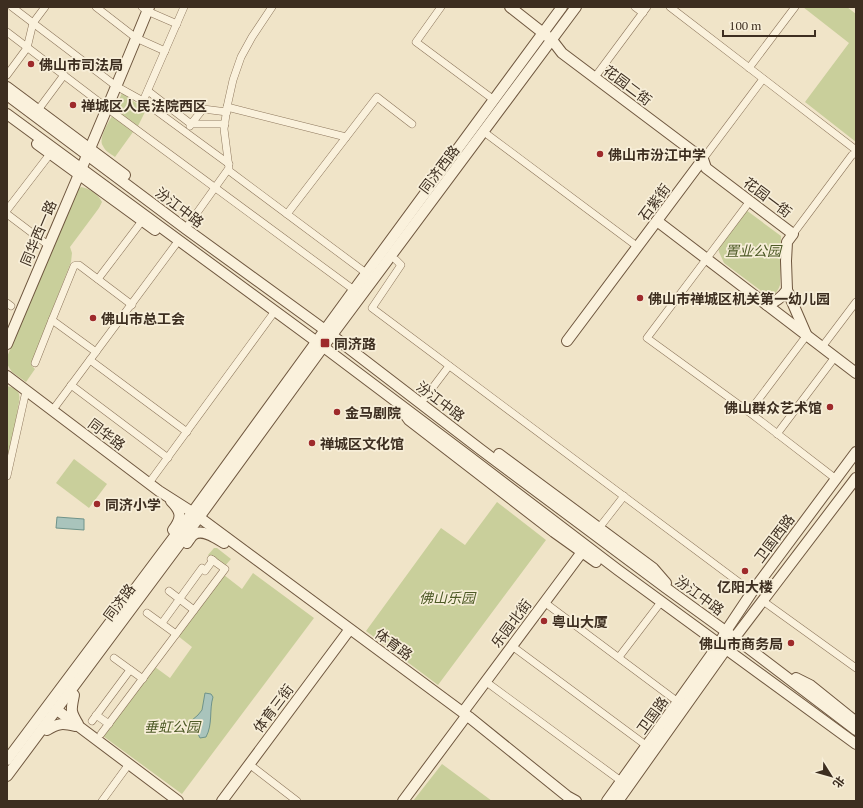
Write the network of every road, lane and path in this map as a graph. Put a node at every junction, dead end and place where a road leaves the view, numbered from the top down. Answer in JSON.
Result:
{"nodes":[{"id":1,"x":12,"y":7,"type":"edge"},
{"id":2,"x":45,"y":7,"type":"edge"},
{"id":3,"x":96,"y":7,"type":"edge"},
{"id":4,"x":184,"y":7,"type":"edge"},
{"id":5,"x":441,"y":7,"type":"edge"},
{"id":6,"x":510,"y":7,"type":"edge"},
{"id":7,"x":556,"y":7,"type":"edge"},
{"id":8,"x":562,"y":7,"type":"edge"},
{"id":9,"x":576,"y":7,"type":"edge"},
{"id":10,"x":583,"y":7,"type":"edge"},
{"id":11,"x":634,"y":7,"type":"edge"},
{"id":12,"x":670,"y":7,"type":"edge"},
{"id":13,"x":795,"y":7,"type":"edge"},
{"id":14,"x":146,"y":8,"type":"edge"},
{"id":15,"x":270,"y":8,"type":"edge"},
{"id":16,"x":645,"y":10,"type":"edge"},
{"id":17,"x":33,"y":23,"type":"junction"},
{"id":18,"x":177,"y":24,"type":"junction"},
{"id":19,"x":542,"y":31,"type":"junction"},
{"id":20,"x":7,"y":32,"type":"edge"},
{"id":21,"x":136,"y":38,"type":"junction"},
{"id":22,"x":554,"y":42,"type":"junction"},
{"id":23,"x":27,"y":48,"type":"junction"},
{"id":24,"x":165,"y":51,"type":"junction"},
{"id":25,"x":749,"y":68,"type":"junction"},
{"id":26,"x":7,"y":75,"type":"edge"},
{"id":27,"x":64,"y":75,"type":"junction"},
{"id":28,"x":595,"y":77,"type":"junction"},
{"id":29,"x":763,"y":79,"type":"junction"},
{"id":30,"x":116,"y":86,"type":"junction"},
{"id":31,"x":7,"y":87,"type":"edge"},
{"id":32,"x":148,"y":91,"type":"junction"},
{"id":33,"x":7,"y":95,"type":"edge"},
{"id":34,"x":490,"y":97,"type":"junction"},
{"id":35,"x":143,"y":102,"type":"junction"},
{"id":36,"x":107,"y":108,"type":"junction"},
{"id":37,"x":38,"y":110,"type":"junction"},
{"id":38,"x":227,"y":110,"type":"junction"},
{"id":39,"x":7,"y":114,"type":"edge"},
{"id":40,"x":7,"y":122,"type":"edge"},
{"id":41,"x":191,"y":124,"type":"junction"},
{"id":42,"x":225,"y":124,"type":"junction"},
{"id":43,"x":412,"y":124,"type":"dead end"},
{"id":44,"x":185,"y":132,"type":"junction"},
{"id":45,"x":488,"y":135,"type":"junction"},
{"id":46,"x":346,"y":137,"type":"junction"},
{"id":47,"x":856,"y":151,"type":"edge"},
{"id":48,"x":89,"y":152,"type":"junction"},
{"id":49,"x":50,"y":154,"type":"junction"},
{"id":50,"x":703,"y":159,"type":"junction"},
{"id":51,"x":461,"y":162,"type":"junction"},
{"id":52,"x":228,"y":167,"type":"junction"},
{"id":53,"x":80,"y":172,"type":"junction"},
{"id":54,"x":455,"y":180,"type":"junction"},
{"id":55,"x":215,"y":188,"type":"junction"},
{"id":56,"x":442,"y":188,"type":"junction"},
{"id":57,"x":750,"y":201,"type":"junction"},
{"id":58,"x":8,"y":206,"type":"edge"},
{"id":59,"x":7,"y":214,"type":"edge"},
{"id":60,"x":288,"y":214,"type":"junction"},
{"id":61,"x":142,"y":221,"type":"junction"},
{"id":62,"x":657,"y":221,"type":"junction"},
{"id":63,"x":189,"y":224,"type":"junction"},
{"id":64,"x":793,"y":234,"type":"junction"},
{"id":65,"x":177,"y":242,"type":"junction"},
{"id":66,"x":48,"y":245,"type":"junction"},
{"id":67,"x":638,"y":247,"type":"junction"},
{"id":68,"x":707,"y":259,"type":"junction"},
{"id":69,"x":396,"y":260,"type":"junction"},
{"id":70,"x":381,"y":269,"type":"junction"},
{"id":71,"x":366,"y":274,"type":"junction"},
{"id":72,"x":98,"y":279,"type":"junction"},
{"id":73,"x":259,"y":282,"type":"junction"},
{"id":74,"x":354,"y":290,"type":"junction"},
{"id":75,"x":787,"y":290,"type":"junction"},
{"id":76,"x":856,"y":302,"type":"edge"},
{"id":77,"x":132,"y":304,"type":"junction"},
{"id":78,"x":767,"y":305,"type":"junction"},
{"id":79,"x":796,"y":309,"type":"junction"},
{"id":80,"x":275,"y":311,"type":"junction"},
{"id":81,"x":784,"y":318,"type":"junction"},
{"id":82,"x":52,"y":320,"type":"junction"},
{"id":83,"x":328,"y":333,"type":"junction"},
{"id":84,"x":807,"y":335,"type":"junction"},
{"id":85,"x":567,"y":341,"type":"dead end"},
{"id":86,"x":7,"y":344,"type":"edge"},
{"id":87,"x":320,"y":344,"type":"junction"},
{"id":88,"x":822,"y":347,"type":"junction"},
{"id":89,"x":96,"y":352,"type":"junction"},
{"id":90,"x":835,"y":357,"type":"junction"},
{"id":91,"x":90,"y":360,"type":"junction"},
{"id":92,"x":35,"y":362,"type":"dead end"},
{"id":93,"x":301,"y":363,"type":"junction"},
{"id":94,"x":449,"y":366,"type":"junction"},
{"id":95,"x":856,"y":373,"type":"edge"},
{"id":96,"x":7,"y":376,"type":"edge"},
{"id":97,"x":71,"y":386,"type":"junction"},
{"id":98,"x":292,"y":389,"type":"junction"},
{"id":99,"x":402,"y":389,"type":"junction"},
{"id":100,"x":26,"y":391,"type":"junction"},
{"id":101,"x":424,"y":399,"type":"junction"},
{"id":102,"x":394,"y":400,"type":"junction"},
{"id":103,"x":52,"y":411,"type":"junction"},
{"id":104,"x":749,"y":412,"type":"junction"},
{"id":105,"x":186,"y":432,"type":"junction"},
{"id":106,"x":777,"y":434,"type":"junction"},
{"id":107,"x":856,"y":452,"type":"edge"},
{"id":108,"x":168,"y":458,"type":"junction"},
{"id":109,"x":7,"y":476,"type":"edge"},
{"id":110,"x":856,"y":478,"type":"edge"},
{"id":111,"x":836,"y":479,"type":"junction"},
{"id":112,"x":208,"y":482,"type":"junction"},
{"id":113,"x":149,"y":483,"type":"junction"},
{"id":114,"x":159,"y":491,"type":"junction"},
{"id":115,"x":223,"y":493,"type":"junction"},
{"id":116,"x":624,"y":496,"type":"junction"},
{"id":117,"x":208,"y":497,"type":"junction"},
{"id":118,"x":179,"y":506,"type":"junction"},
{"id":119,"x":194,"y":517,"type":"junction"},
{"id":120,"x":599,"y":528,"type":"junction"},
{"id":121,"x":170,"y":535,"type":"dead end"},
{"id":122,"x":225,"y":540,"type":"junction"},
{"id":123,"x":183,"y":543,"type":"junction"},
{"id":124,"x":582,"y":552,"type":"junction"},
{"id":125,"x":645,"y":590,"type":"junction"},
{"id":126,"x":169,"y":591,"type":"dead end"},
{"id":127,"x":752,"y":592,"type":"junction"},
{"id":128,"x":180,"y":599,"type":"junction"},
{"id":129,"x":681,"y":599,"type":"junction"},
{"id":130,"x":763,"y":601,"type":"junction"},
{"id":131,"x":544,"y":602,"type":"junction"},
{"id":132,"x":661,"y":602,"type":"junction"},
{"id":133,"x":194,"y":610,"type":"junction"},
{"id":134,"x":147,"y":613,"type":"dead end"},
{"id":135,"x":162,"y":623,"type":"junction"},
{"id":136,"x":726,"y":631,"type":"junction"},
{"id":137,"x":347,"y":633,"type":"junction"},
{"id":138,"x":176,"y":634,"type":"junction"},
{"id":139,"x":735,"y":638,"type":"junction"},
{"id":140,"x":512,"y":646,"type":"junction"},
{"id":141,"x":723,"y":647,"type":"junction"},
{"id":142,"x":114,"y":658,"type":"dead end"},
{"id":143,"x":619,"y":658,"type":"junction"},
{"id":144,"x":765,"y":660,"type":"junction"},
{"id":145,"x":856,"y":668,"type":"edge"},
{"id":146,"x":130,"y":670,"type":"junction"},
{"id":147,"x":143,"y":679,"type":"junction"},
{"id":148,"x":486,"y":681,"type":"junction"},
{"id":149,"x":791,"y":696,"type":"junction"},
{"id":150,"x":69,"y":697,"type":"junction"},
{"id":151,"x":678,"y":702,"type":"junction"},
{"id":152,"x":57,"y":710,"type":"junction"},
{"id":153,"x":463,"y":715,"type":"junction"},
{"id":154,"x":856,"y":722,"type":"edge"},
{"id":155,"x":109,"y":724,"type":"junction"},
{"id":156,"x":48,"y":725,"type":"junction"},
{"id":157,"x":82,"y":728,"type":"junction"},
{"id":158,"x":856,"y":730,"type":"edge"},
{"id":159,"x":101,"y":734,"type":"dead end"},
{"id":160,"x":856,"y":744,"type":"edge"},
{"id":161,"x":647,"y":746,"type":"junction"},
{"id":162,"x":856,"y":750,"type":"edge"},
{"id":163,"x":7,"y":760,"type":"edge"},
{"id":164,"x":129,"y":764,"type":"junction"},
{"id":165,"x":249,"y":764,"type":"junction"},
{"id":166,"x":7,"y":776,"type":"edge"},
{"id":167,"x":7,"y":784,"type":"edge"},
{"id":168,"x":623,"y":784,"type":"junction"},
{"id":169,"x":565,"y":799,"type":"edge"},
{"id":170,"x":102,"y":801,"type":"edge"},
{"id":171,"x":178,"y":801,"type":"edge"},
{"id":172,"x":222,"y":801,"type":"edge"},
{"id":173,"x":297,"y":801,"type":"edge"},
{"id":174,"x":403,"y":801,"type":"edge"},
{"id":175,"x":581,"y":801,"type":"edge"},
{"id":176,"x":600,"y":801,"type":"edge"},
{"id":177,"x":607,"y":801,"type":"edge"},
{"id":178,"x":618,"y":801,"type":"edge"},
{"id":179,"x":621,"y":801,"type":"edge"}],
"edges":[{"from":1,"to":17,"type":"street"},
{"from":2,"to":17,"type":"street"},
{"from":3,"to":21,"type":"street"},
{"from":4,"to":18,"type":"street"},
{"from":5,"to":34,"type":"street"},
{"from":6,"to":19,"type":"main road","name":"花园二街"},
{"from":7,"to":19,"type":"main road"},
{"from":8,"to":19,"type":"main road","name":"同济西路"},
{"from":9,"to":22,"type":"main road","name":"同济西路"},
{"from":10,"to":22,"type":"main road"},
{"from":11,"to":16,"type":"street"},
{"from":12,"to":25,"type":"street"},
{"from":13,"to":25,"type":"street"},
{"from":14,"to":18,"type":"street"},
{"from":14,"to":21,"type":"main road","name":"同华西一路"},
{"from":15,"to":38,"type":"street"},
{"from":16,"to":28,"type":"street"},
{"from":17,"to":23,"type":"street"},
{"from":17,"to":30,"type":"street"},
{"from":18,"to":24,"type":"street"},
{"from":19,"to":22,"type":"main road","name":"花园二街"},
{"from":19,"to":34,"type":"main road"},
{"from":19,"to":71,"type":"main road","name":"同济西路"},
{"from":20,"to":23,"type":"street"},
{"from":21,"to":24,"type":"street"},
{"from":21,"to":30,"type":"main road","name":"同华西一路"},
{"from":22,"to":28,"type":"main road","name":"花园二街"},
{"from":22,"to":45,"type":"main road"},
{"from":22,"to":51,"type":"main road","name":"同济西路"},
{"from":23,"to":26,"type":"street"},
{"from":23,"to":27,"type":"street"},
{"from":24,"to":32,"type":"street"},
{"from":25,"to":29,"type":"street"},
{"from":27,"to":36,"type":"street"},
{"from":27,"to":37,"type":"street"},
{"from":28,"to":50,"type":"main road","name":"花园二街"},
{"from":29,"to":47,"type":"street"},
{"from":29,"to":50,"type":"street","name":"石紫街"},
{"from":30,"to":35,"type":"street"},
{"from":30,"to":36,"type":"main road","name":"同华西一路"},
{"from":31,"to":37,"type":"main road"},
{"from":32,"to":35,"type":"street"},
{"from":32,"to":41,"type":"street"},
{"from":33,"to":48,"type":"main road","name":"汾江中路"},
{"from":34,"to":71,"type":"main road"},
{"from":35,"to":44,"type":"street"},
{"from":36,"to":48,"type":"main road","name":"同华西一路"},
{"from":36,"to":55,"type":"street"},
{"from":37,"to":48,"type":"main road"},
{"from":38,"to":41,"type":"street"},
{"from":38,"to":42,"type":"street"},
{"from":38,"to":46,"type":"street"},
{"from":39,"to":53,"type":"main road","name":"汾江中路"},
{"from":40,"to":49,"type":"main road"},
{"from":41,"to":42,"type":"street"},
{"from":41,"to":44,"type":"street"},
{"from":42,"to":52,"type":"street"},
{"from":43,"to":46,"type":"street"},
{"from":44,"to":52,"type":"street"},
{"from":45,"to":54,"type":"main road"},
{"from":45,"to":67,"type":"street"},
{"from":46,"to":60,"type":"street"},
{"from":47,"to":64,"type":"street"},
{"from":48,"to":53,"type":"main road","name":"同华西一路"},
{"from":48,"to":63,"type":"main road"},
{"from":48,"to":73,"type":"main road","name":"汾江中路"},
{"from":49,"to":53,"type":"main road"},
{"from":49,"to":58,"type":"street"},
{"from":50,"to":57,"type":"main road","name":"花园一街"},
{"from":50,"to":62,"type":"main road","name":"石紫街"},
{"from":51,"to":54,"type":"main road"},
{"from":51,"to":56,"type":"main road","name":"同济西路"},
{"from":52,"to":55,"type":"street"},
{"from":52,"to":60,"type":"street"},
{"from":53,"to":61,"type":"main road"},
{"from":53,"to":65,"type":"main road","name":"汾江中路"},
{"from":53,"to":66,"type":"main road","name":"同华西一路"},
{"from":54,"to":56,"type":"main road"},
{"from":54,"to":69,"type":"main road"},
{"from":55,"to":63,"type":"street"},
{"from":55,"to":74,"type":"street"},
{"from":56,"to":70,"type":"main road","name":"同济西路"},
{"from":57,"to":64,"type":"main road","name":"花园一街"},
{"from":57,"to":68,"type":"street"},
{"from":59,"to":66,"type":"street"},
{"from":60,"to":71,"type":"street"},
{"from":61,"to":65,"type":"main road"},
{"from":61,"to":72,"type":"street"},
{"from":62,"to":67,"type":"main road","name":"石紫街"},
{"from":62,"to":68,"type":"main road"},
{"from":63,"to":73,"type":"main road"},
{"from":64,"to":75,"type":"main road","name":"花园一街"},
{"from":65,"to":77,"type":"street"},
{"from":65,"to":80,"type":"main road","name":"汾江中路"},
{"from":66,"to":86,"type":"main road","name":"同华西一路"},
{"from":67,"to":85,"type":"main road","name":"石紫街"},
{"from":68,"to":78,"type":"main road"},
{"from":68,"to":104,"type":"street"},
{"from":69,"to":70,"type":"main road"},
{"from":69,"to":94,"type":"street"},
{"from":70,"to":83,"type":"main road","name":"同济西路"},
{"from":71,"to":74,"type":"main road","name":"同济西路"},
{"from":72,"to":77,"type":"street"},
{"from":72,"to":82,"type":"street"},
{"from":73,"to":83,"type":"main road","name":"汾江中路"},
{"from":74,"to":83,"type":"main road","name":"同济西路"},
{"from":75,"to":78,"type":"main road"},
{"from":75,"to":79,"type":"main road","name":"花园一街"},
{"from":76,"to":88,"type":"street"},
{"from":77,"to":89,"type":"street"},
{"from":78,"to":81,"type":"main road"},
{"from":79,"to":81,"type":"main road"},
{"from":79,"to":84,"type":"main road","name":"花园一街"},
{"from":80,"to":87,"type":"main road","name":"汾江中路"},
{"from":80,"to":105,"type":"street"},
{"from":81,"to":84,"type":"main road"},
{"from":82,"to":89,"type":"street"},
{"from":82,"to":92,"type":"street"},
{"from":83,"to":87,"type":"main road","name":"同济西路"},
{"from":83,"to":99,"type":"main road","name":"汾江中路"},
{"from":84,"to":88,"type":"main road","name":"花园一街"},
{"from":84,"to":104,"type":"street"},
{"from":87,"to":93,"type":"main road","name":"同济路"},
{"from":87,"to":98,"type":"main road","name":"同济路"},
{"from":87,"to":102,"type":"main road","name":"汾江中路"},
{"from":88,"to":90,"type":"main road","name":"花园一街"},
{"from":89,"to":91,"type":"street"},
{"from":90,"to":95,"type":"main road","name":"花园一街"},
{"from":90,"to":106,"type":"street"},
{"from":91,"to":97,"type":"street"},
{"from":91,"to":105,"type":"street"},
{"from":93,"to":112,"type":"main road"},
{"from":93,"to":117,"type":"main road","name":"同济路"},
{"from":94,"to":101,"type":"street"},
{"from":94,"to":116,"type":"street"},
{"from":96,"to":100,"type":"main road","name":"同华路"},
{"from":97,"to":103,"type":"street"},
{"from":97,"to":108,"type":"street"},
{"from":98,"to":115,"type":"main road"},
{"from":98,"to":117,"type":"main road","name":"同济路"},
{"from":99,"to":101,"type":"main road"},
{"from":99,"to":129,"type":"main road","name":"汾江中路"},
{"from":100,"to":103,"type":"main road","name":"同华路"},
{"from":100,"to":109,"type":"street"},
{"from":101,"to":120,"type":"main road"},
{"from":102,"to":124,"type":"main road"},
{"from":102,"to":125,"type":"main road","name":"汾江中路"},
{"from":103,"to":113,"type":"main road","name":"同华路"},
{"from":104,"to":106,"type":"street"},
{"from":105,"to":108,"type":"street"},
{"from":106,"to":111,"type":"street"},
{"from":107,"to":111,"type":"main road","name":"卫国西路"},
{"from":108,"to":113,"type":"street"},
{"from":110,"to":130,"type":"main road","name":"卫国西路"},
{"from":111,"to":127,"type":"main road","name":"卫国西路"},
{"from":112,"to":114,"type":"main road"},
{"from":112,"to":117,"type":"main road"},
{"from":113,"to":114,"type":"main road","name":"同华路"},
{"from":114,"to":118,"type":"main road","name":"同华路"},
{"from":115,"to":117,"type":"main road"},
{"from":115,"to":122,"type":"main road"},
{"from":116,"to":120,"type":"street"},
{"from":116,"to":127,"type":"street"},
{"from":117,"to":119,"type":"main road","name":"同济路"},
{"from":118,"to":119,"type":"main road","name":"同华路"},
{"from":118,"to":121,"type":"main road"},
{"from":119,"to":122,"type":"main road","name":"体育路"},
{"from":119,"to":123,"type":"main road","name":"同济路"},
{"from":119,"to":163,"type":"main road","name":"同济路"},
{"from":120,"to":129,"type":"main road"},
{"from":122,"to":123,"type":"main road"},
{"from":122,"to":137,"type":"main road","name":"体育路"},
{"from":122,"to":153,"type":"main road","name":"体育路"},
{"from":123,"to":150,"type":"main road","name":"同济路"},
{"from":124,"to":125,"type":"main road"},
{"from":124,"to":131,"type":"main road","name":"乐园北街"},
{"from":125,"to":132,"type":"main road","name":"汾江中路"},
{"from":126,"to":128,"type":"street"},
{"from":127,"to":136,"type":"main road","name":"卫国西路"},
{"from":128,"to":133,"type":"street"},
{"from":128,"to":133,"type":"street"},
{"from":128,"to":135,"type":"street"},
{"from":129,"to":136,"type":"main road","name":"汾江中路"},
{"from":130,"to":139,"type":"main road","name":"卫国西路"},
{"from":130,"to":145,"type":"street"},
{"from":131,"to":140,"type":"main road","name":"乐园北街"},
{"from":131,"to":143,"type":"street"},
{"from":132,"to":141,"type":"main road","name":"汾江中路"},
{"from":132,"to":143,"type":"street"},
{"from":133,"to":138,"type":"street"},
{"from":134,"to":135,"type":"street"},
{"from":135,"to":138,"type":"street"},
{"from":136,"to":139,"type":"main road","name":"汾江中路"},
{"from":136,"to":141,"type":"main road","name":"卫国西路"},
{"from":137,"to":153,"type":"main road","name":"体育路"},
{"from":137,"to":165,"type":"main road","name":"体育三街"},
{"from":138,"to":147,"type":"street"},
{"from":139,"to":141,"type":"main road","name":"卫国西路"},
{"from":139,"to":144,"type":"main road","name":"汾江中路"},
{"from":140,"to":148,"type":"main road","name":"乐园北街"},
{"from":140,"to":161,"type":"street"},
{"from":141,"to":149,"type":"main road","name":"汾江中路"},
{"from":141,"to":151,"type":"main road","name":"卫国路"},
{"from":141,"to":168,"type":"main road","name":"卫国路"},
{"from":142,"to":146,"type":"street"},
{"from":143,"to":151,"type":"street"},
{"from":144,"to":154,"type":"main road"},
{"from":144,"to":158,"type":"main road","name":"汾江中路"},
{"from":146,"to":147,"type":"street"},
{"from":146,"to":155,"type":"street"},
{"from":147,"to":155,"type":"street"},
{"from":148,"to":153,"type":"main road","name":"乐园北街"},
{"from":148,"to":168,"type":"street"},
{"from":149,"to":160,"type":"main road","name":"汾江中路"},
{"from":149,"to":162,"type":"main road"},
{"from":150,"to":152,"type":"main road","name":"同济路"},
{"from":150,"to":157,"type":"main road"},
{"from":151,"to":161,"type":"main road","name":"卫国路"},
{"from":152,"to":156,"type":"main road","name":"同济路"},
{"from":152,"to":157,"type":"main road"},
{"from":153,"to":169,"type":"main road","name":"体育路"},
{"from":153,"to":174,"type":"main road","name":"乐园北街"},
{"from":155,"to":159,"type":"street"},
{"from":156,"to":157,"type":"main road"},
{"from":156,"to":166,"type":"main road","name":"同济路"},
{"from":156,"to":167,"type":"main road"},
{"from":157,"to":164,"type":"main road"},
{"from":161,"to":168,"type":"main road","name":"卫国路"},
{"from":164,"to":170,"type":"street"},
{"from":164,"to":171,"type":"main road"},
{"from":165,"to":172,"type":"main road","name":"体育三街"},
{"from":165,"to":173,"type":"street"},
{"from":168,"to":176,"type":"main road"},
{"from":168,"to":177,"type":"main road","name":"卫国路"},
{"from":168,"to":178,"type":"main road"},
{"from":168,"to":179,"type":"main road"},
{"from":169,"to":175,"type":"main road","name":"体育路"}]}
